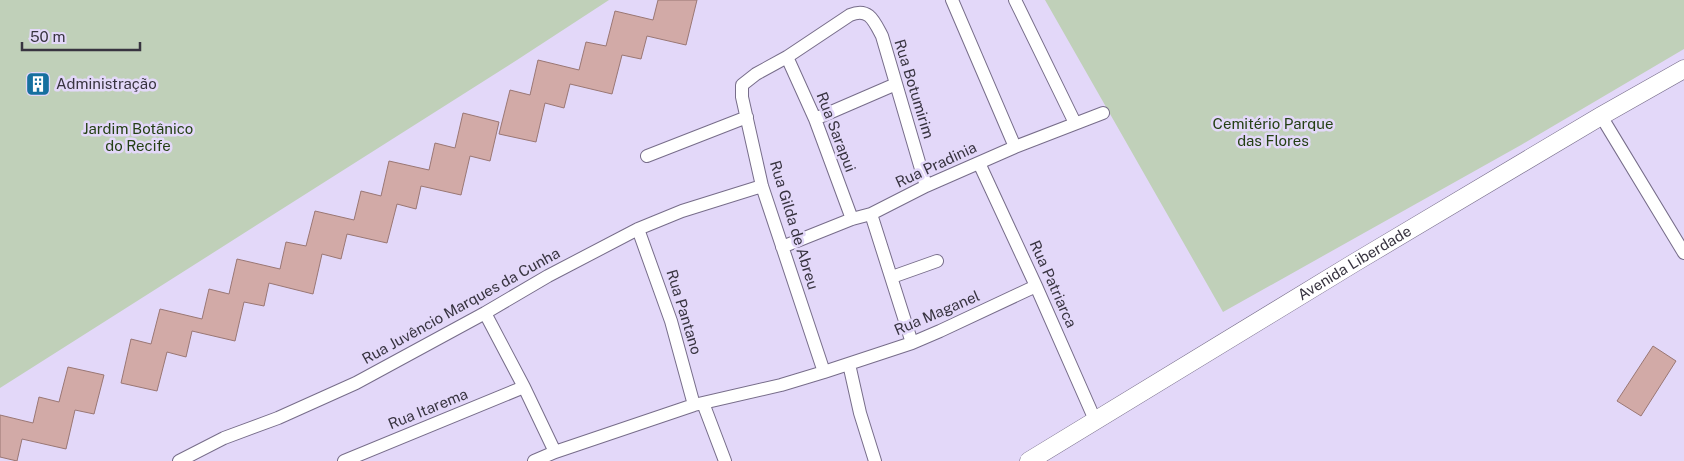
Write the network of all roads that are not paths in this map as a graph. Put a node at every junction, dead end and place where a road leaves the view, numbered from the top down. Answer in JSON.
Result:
{"nodes":[{"id":1,"x":952,"y":0,"type":"edge"},
{"id":2,"x":1015,"y":0,"type":"edge"},
{"id":3,"x":787,"y":58,"type":"junction"},
{"id":4,"x":1684,"y":69,"type":"edge"},
{"id":5,"x":896,"y":84,"type":"junction"},
{"id":6,"x":1103,"y":113,"type":"dead end"},
{"id":7,"x":1602,"y":116,"type":"junction"},
{"id":8,"x":747,"y":117,"type":"junction"},
{"id":9,"x":815,"y":118,"type":"junction"},
{"id":10,"x":1075,"y":123,"type":"junction"},
{"id":11,"x":1015,"y":147,"type":"junction"},
{"id":12,"x":647,"y":156,"type":"dead end"},
{"id":13,"x":979,"y":163,"type":"junction"},
{"id":14,"x":762,"y":186,"type":"junction"},
{"id":15,"x":926,"y":186,"type":"junction"},
{"id":16,"x":871,"y":214,"type":"junction"},
{"id":17,"x":852,"y":219,"type":"junction"},
{"id":18,"x":638,"y":229,"type":"junction"},
{"id":19,"x":782,"y":247,"type":"junction"},
{"id":20,"x":1684,"y":253,"type":"edge"},
{"id":21,"x":937,"y":261,"type":"dead end"},
{"id":22,"x":892,"y":277,"type":"junction"},
{"id":23,"x":1036,"y":286,"type":"junction"},
{"id":24,"x":485,"y":314,"type":"junction"},
{"id":25,"x":912,"y":343,"type":"junction"},
{"id":26,"x":849,"y":364,"type":"junction"},
{"id":27,"x":824,"y":372,"type":"junction"},
{"id":28,"x":524,"y":387,"type":"junction"},
{"id":29,"x":699,"y":404,"type":"junction"},
{"id":30,"x":1095,"y":420,"type":"junction"},
{"id":31,"x":555,"y":452,"type":"junction"},
{"id":32,"x":1037,"y":459,"type":"edge"},
{"id":33,"x":179,"y":461,"type":"edge"},
{"id":34,"x":344,"y":461,"type":"edge"},
{"id":35,"x":534,"y":461,"type":"edge"},
{"id":36,"x":724,"y":461,"type":"edge"},
{"id":37,"x":875,"y":461,"type":"edge"}],
"edges":[{"from":1,"to":11,"type":"street"},
{"from":2,"to":10,"type":"street"},
{"from":3,"to":5,"type":"street","name":"Rua Botumirim"},
{"from":3,"to":8,"type":"street","name":"Rua Gilda de Abreu"},
{"from":3,"to":9,"type":"street","name":"Rua Sarapui"},
{"from":4,"to":7,"type":"main road","name":"Avenida Liberdade"},
{"from":5,"to":9,"type":"street"},
{"from":5,"to":15,"type":"street","name":"Rua Botumirim"},
{"from":6,"to":10,"type":"street","name":"Rua Pradinia"},
{"from":7,"to":20,"type":"street"},
{"from":7,"to":30,"type":"main road","name":"Avenida Liberdade"},
{"from":8,"to":12,"type":"street"},
{"from":8,"to":14,"type":"street","name":"Rua Gilda de Abreu"},
{"from":9,"to":17,"type":"street","name":"Rua Sarapui"},
{"from":10,"to":11,"type":"street","name":"Rua Pradinia"},
{"from":11,"to":13,"type":"street","name":"Rua Pradinia"},
{"from":13,"to":15,"type":"street","name":"Rua Pradinia"},
{"from":13,"to":23,"type":"street","name":"Rua Patriarca"},
{"from":14,"to":18,"type":"street","name":"Rua Juvêncio Marques da Cunha"},
{"from":14,"to":19,"type":"street","name":"Rua Gilda de Abreu"},
{"from":15,"to":16,"type":"street","name":"Rua Pradinia"},
{"from":16,"to":17,"type":"street","name":"Rua Pradinia"},
{"from":16,"to":22,"type":"street"},
{"from":17,"to":19,"type":"street","name":"Rua Pradinia"},
{"from":18,"to":24,"type":"street","name":"Rua Juvêncio Marques da Cunha"},
{"from":18,"to":29,"type":"street","name":"Rua Pantano"},
{"from":19,"to":27,"type":"street","name":"Rua Gilda de Abreu"},
{"from":21,"to":22,"type":"street"},
{"from":22,"to":25,"type":"street"},
{"from":23,"to":25,"type":"street","name":"Rua Maganel"},
{"from":23,"to":30,"type":"street","name":"Rua Patriarca"},
{"from":24,"to":28,"type":"street"},
{"from":24,"to":33,"type":"street","name":"Rua Juvêncio Marques da Cunha"},
{"from":25,"to":26,"type":"street","name":"Rua Maganel"},
{"from":26,"to":27,"type":"street","name":"Rua Maganel"},
{"from":26,"to":37,"type":"street"},
{"from":27,"to":29,"type":"street","name":"Rua Maganel"},
{"from":28,"to":31,"type":"street"},
{"from":28,"to":34,"type":"street","name":"Rua Itarema"},
{"from":29,"to":31,"type":"street","name":"Rua Maganel"},
{"from":29,"to":36,"type":"street","name":"Rua Pantano"},
{"from":30,"to":32,"type":"main road","name":"Avenida Liberdade"},
{"from":31,"to":35,"type":"street","name":"Rua Maganel"}]}
